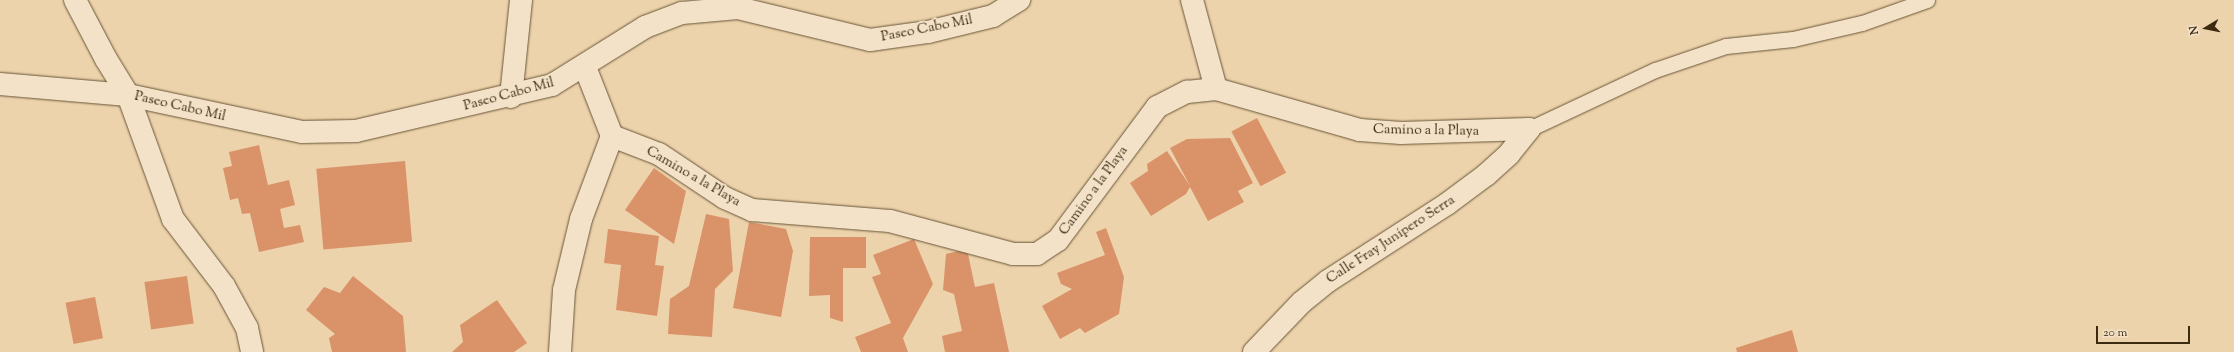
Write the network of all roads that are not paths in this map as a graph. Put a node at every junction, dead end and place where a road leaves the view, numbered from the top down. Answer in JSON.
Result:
{"nodes":[{"id":1,"x":75,"y":0,"type":"edge"},
{"id":2,"x":521,"y":0,"type":"edge"},
{"id":3,"x":1019,"y":0,"type":"edge"},
{"id":4,"x":1192,"y":0,"type":"edge"},
{"id":5,"x":1927,"y":0,"type":"edge"},
{"id":6,"x":585,"y":67,"type":"junction"},
{"id":7,"x":0,"y":84,"type":"edge"},
{"id":8,"x":1216,"y":89,"type":"junction"},
{"id":9,"x":128,"y":95,"type":"junction"},
{"id":10,"x":511,"y":96,"type":"junction"},
{"id":11,"x":1529,"y":129,"type":"junction"},
{"id":12,"x":612,"y":136,"type":"junction"},
{"id":13,"x":252,"y":352,"type":"edge"},
{"id":14,"x":560,"y":352,"type":"edge"},
{"id":15,"x":1254,"y":352,"type":"edge"}],
"edges":[{"from":1,"to":9,"type":"street"},
{"from":2,"to":10,"type":"street"},
{"from":3,"to":6,"type":"street","name":"Paseo Cabo Mil"},
{"from":4,"to":8,"type":"street"},
{"from":5,"to":11,"type":"lane"},
{"from":6,"to":10,"type":"street","name":"Paseo Cabo Mil"},
{"from":6,"to":12,"type":"street"},
{"from":7,"to":9,"type":"street","name":"Paseo Cabo Mil"},
{"from":8,"to":11,"type":"street","name":"Camino a la Playa"},
{"from":8,"to":12,"type":"street","name":"Camino a la Playa"},
{"from":9,"to":10,"type":"street","name":"Paseo Cabo Mil"},
{"from":9,"to":13,"type":"street"},
{"from":11,"to":15,"type":"street","name":"Calle Fray Junípero Serra"},
{"from":12,"to":14,"type":"street"}]}
